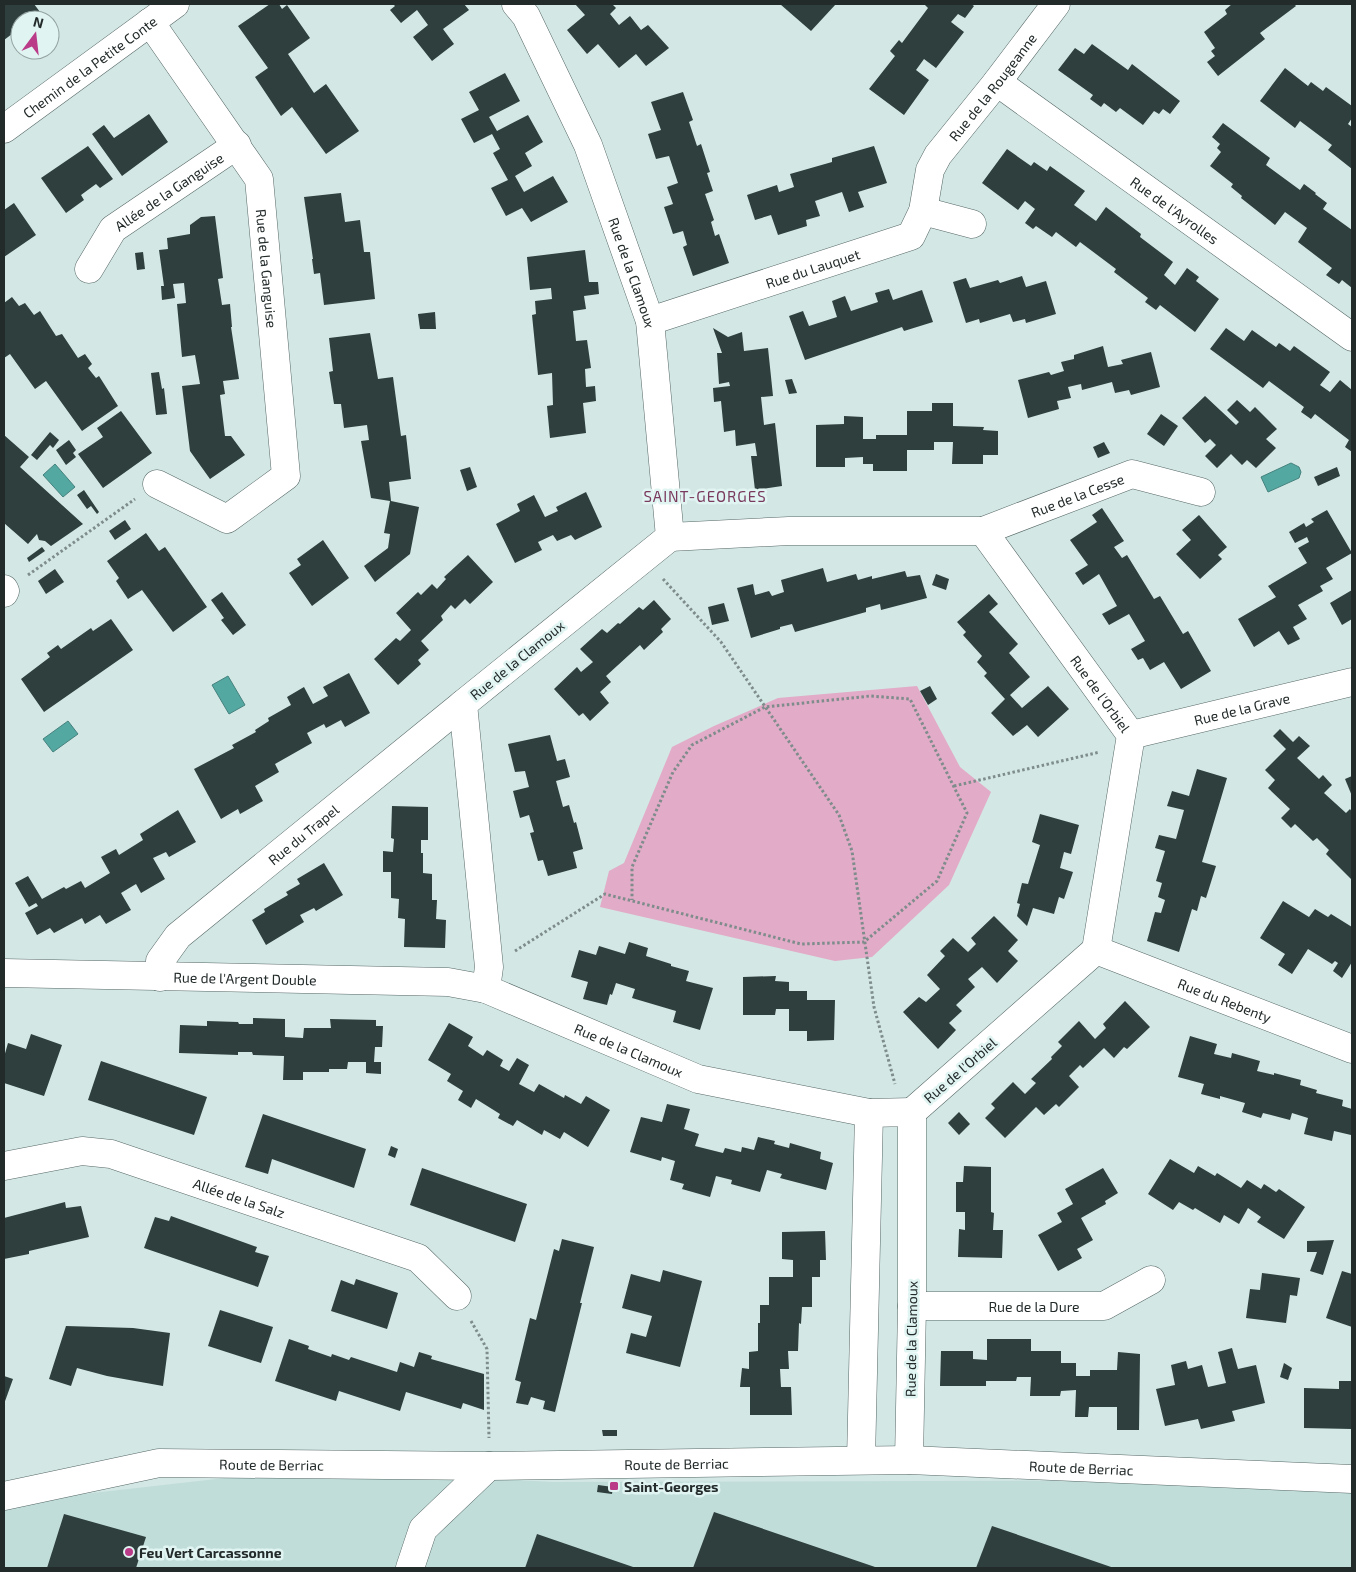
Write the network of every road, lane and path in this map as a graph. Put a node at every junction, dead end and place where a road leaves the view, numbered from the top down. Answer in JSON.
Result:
{"nodes":[{"id":1,"x":175,"y":4,"type":"edge"},
{"id":2,"x":516,"y":4,"type":"edge"},
{"id":3,"x":1056,"y":4,"type":"edge"},
{"id":4,"x":150,"y":22,"type":"junction"},
{"id":5,"x":997,"y":82,"type":"junction"},
{"id":6,"x":4,"y":130,"type":"edge"},
{"id":7,"x":237,"y":145,"type":"junction"},
{"id":8,"x":930,"y":170,"type":"joint"},
{"id":9,"x":923,"y":211,"type":"junction"},
{"id":10,"x":972,"y":224,"type":"dead end"},
{"id":11,"x":89,"y":269,"type":"dead end"},
{"id":12,"x":650,"y":321,"type":"junction"},
{"id":13,"x":1352,"y":337,"type":"edge"},
{"id":14,"x":157,"y":484,"type":"joint"},
{"id":15,"x":1201,"y":492,"type":"dead end"},
{"id":16,"x":983,"y":531,"type":"junction"},
{"id":17,"x":670,"y":537,"type":"junction"},
{"id":18,"x":644,"y":558,"type":"junction"},
{"id":19,"x":4,"y":591,"type":"edge"},
{"id":20,"x":1352,"y":682,"type":"edge"},
{"id":21,"x":463,"y":704,"type":"junction"},
{"id":22,"x":765,"y":707,"type":"junction"},
{"id":23,"x":1130,"y":740,"type":"junction"},
{"id":24,"x":954,"y":786,"type":"junction"},
{"id":25,"x":632,"y":900,"type":"junction"},
{"id":26,"x":864,"y":942,"type":"junction"},
{"id":27,"x":1096,"y":950,"type":"junction"},
{"id":28,"x":4,"y":973,"type":"edge"},
{"id":29,"x":160,"y":977,"type":"junction"},
{"id":30,"x":488,"y":978,"type":"junction"},
{"id":31,"x":1352,"y":1049,"type":"edge"},
{"id":32,"x":869,"y":1113,"type":"junction"},
{"id":33,"x":908,"y":1113,"type":"junction"},
{"id":34,"x":4,"y":1166,"type":"edge"},
{"id":35,"x":1151,"y":1280,"type":"dead end"},
{"id":36,"x":457,"y":1296,"type":"joint"},
{"id":37,"x":912,"y":1306,"type":"junction"},
{"id":38,"x":861,"y":1460,"type":"junction"},
{"id":39,"x":909,"y":1460,"type":"junction"},
{"id":40,"x":489,"y":1466,"type":"junction"},
{"id":41,"x":1352,"y":1479,"type":"edge"},
{"id":42,"x":4,"y":1496,"type":"edge"},
{"id":43,"x":410,"y":1568,"type":"edge"}],
"edges":[{"from":1,"to":4,"type":"street","name":"Chemin de la Petite Conte"},
{"from":2,"to":12,"type":"street","name":"Rue de la Clamoux"},
{"from":3,"to":5,"type":"street","name":"Rue de la Rougeanne"},
{"from":4,"to":6,"type":"street","name":"Chemin de la Petite Conte"},
{"from":4,"to":7,"type":"street","name":"Rue de la Ganguise"},
{"from":5,"to":8,"type":"street","name":"Rue de la Rougeanne"},
{"from":5,"to":13,"type":"street","name":"Rue de l'Ayrolles"},
{"from":7,"to":11,"type":"street","name":"Allée de la Ganguise"},
{"from":7,"to":14,"type":"street","name":"Rue de la Ganguise"},
{"from":8,"to":9,"type":"street","name":"Rue du Lauquet"},
{"from":9,"to":10,"type":"street"},
{"from":9,"to":12,"type":"street","name":"Rue du Lauquet"},
{"from":12,"to":17,"type":"street","name":"Rue de la Clamoux"},
{"from":14,"to":19,"type":"path"},
{"from":15,"to":16,"type":"street","name":"Rue de la Cesse"},
{"from":16,"to":17,"type":"street"},
{"from":16,"to":23,"type":"street","name":"Rue de l'Orbiel"},
{"from":17,"to":18,"type":"street","name":"Rue de la Clamoux"},
{"from":18,"to":21,"type":"street","name":"Rue de la Clamoux"},
{"from":18,"to":22,"type":"path"},
{"from":20,"to":23,"type":"street","name":"Rue de la Grave"},
{"from":21,"to":29,"type":"street","name":"Rue du Trapel"},
{"from":21,"to":30,"type":"street","name":"Rue de la Clamoux"},
{"from":22,"to":24,"type":"path"},
{"from":22,"to":25,"type":"path"},
{"from":22,"to":26,"type":"path"},
{"from":23,"to":24,"type":"path"},
{"from":23,"to":27,"type":"street","name":"Rue de l'Orbiel"},
{"from":24,"to":26,"type":"path"},
{"from":25,"to":26,"type":"path"},
{"from":25,"to":30,"type":"path"},
{"from":26,"to":33,"type":"path"},
{"from":27,"to":31,"type":"street","name":"Rue du Rebenty"},
{"from":27,"to":33,"type":"street","name":"Rue de l'Orbiel"},
{"from":28,"to":29,"type":"street","name":"Rue de l'Argent Double"},
{"from":29,"to":30,"type":"street","name":"Rue de l'Argent Double"},
{"from":30,"to":32,"type":"street","name":"Rue de la Clamoux"},
{"from":32,"to":33,"type":"street","name":"Rue de la Clamoux"},
{"from":32,"to":38,"type":"street"},
{"from":33,"to":37,"type":"street","name":"Rue de la Clamoux"},
{"from":34,"to":36,"type":"street","name":"Allée de la Salz"},
{"from":35,"to":37,"type":"street","name":"Rue de la Dure"},
{"from":36,"to":40,"type":"path"},
{"from":37,"to":39,"type":"street","name":"Rue de la Clamoux"},
{"from":38,"to":39,"type":"street","name":"Route de Berriac"},
{"from":38,"to":40,"type":"street","name":"Route de Berriac"},
{"from":39,"to":41,"type":"street","name":"Route de Berriac"},
{"from":40,"to":42,"type":"street","name":"Route de Berriac"},
{"from":40,"to":43,"type":"street"}]}
